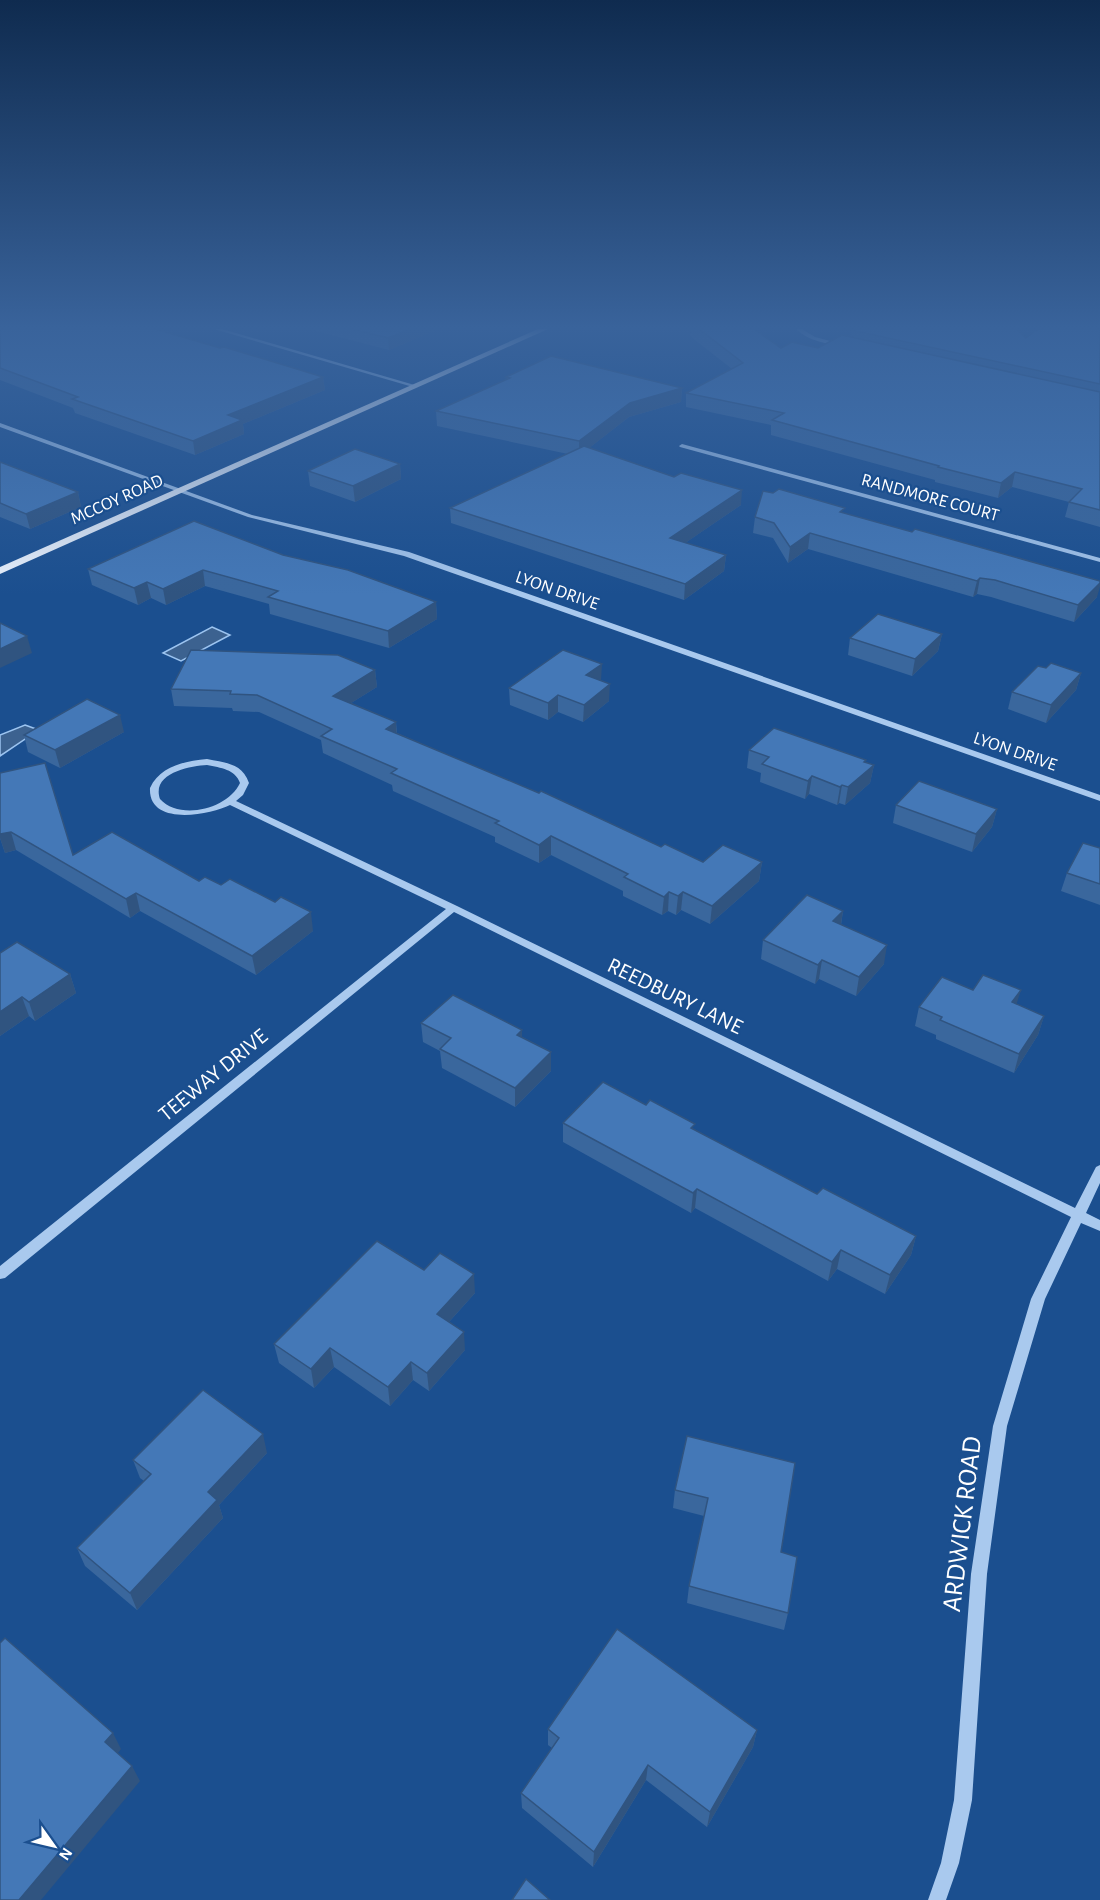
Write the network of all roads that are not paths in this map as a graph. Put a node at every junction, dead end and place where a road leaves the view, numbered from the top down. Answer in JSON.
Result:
{"nodes":[{"id":1,"x":343,"y":418,"type":"edge"},
{"id":2,"x":0,"y":425,"type":"edge"},
{"id":3,"x":682,"y":446,"type":"dead end"},
{"id":4,"x":180,"y":490,"type":"junction"},
{"id":5,"x":1100,"y":560,"type":"edge"},
{"id":6,"x":0,"y":571,"type":"edge"},
{"id":7,"x":1100,"y":798,"type":"edge"},
{"id":8,"x":232,"y":802,"type":"junction"},
{"id":9,"x":453,"y":908,"type":"junction"},
{"id":10,"x":1100,"y":1170,"type":"edge"},
{"id":11,"x":1078,"y":1216,"type":"junction"},
{"id":12,"x":1100,"y":1227,"type":"edge"},
{"id":13,"x":0,"y":1274,"type":"edge"},
{"id":14,"x":937,"y":1900,"type":"edge"}],
"edges":[{"from":1,"to":4,"type":"main road","name":"MCCOY ROAD"},
{"from":2,"to":4,"type":"street","name":"LYON DRIVE"},
{"from":3,"to":5,"type":"street","name":"RANDMORE COURT"},
{"from":4,"to":6,"type":"main road","name":"MCCOY ROAD"},
{"from":4,"to":7,"type":"street","name":"LYON DRIVE"},
{"from":8,"to":8,"type":"street"},
{"from":8,"to":9,"type":"street","name":"REEDBURY LANE"},
{"from":9,"to":11,"type":"street","name":"REEDBURY LANE"},
{"from":9,"to":13,"type":"street","name":"TEEWAY DRIVE"},
{"from":10,"to":11,"type":"street","name":"ARDWICK ROAD"},
{"from":11,"to":12,"type":"street","name":"REEDBURY LANE"},
{"from":11,"to":14,"type":"street","name":"ARDWICK ROAD"}]}
